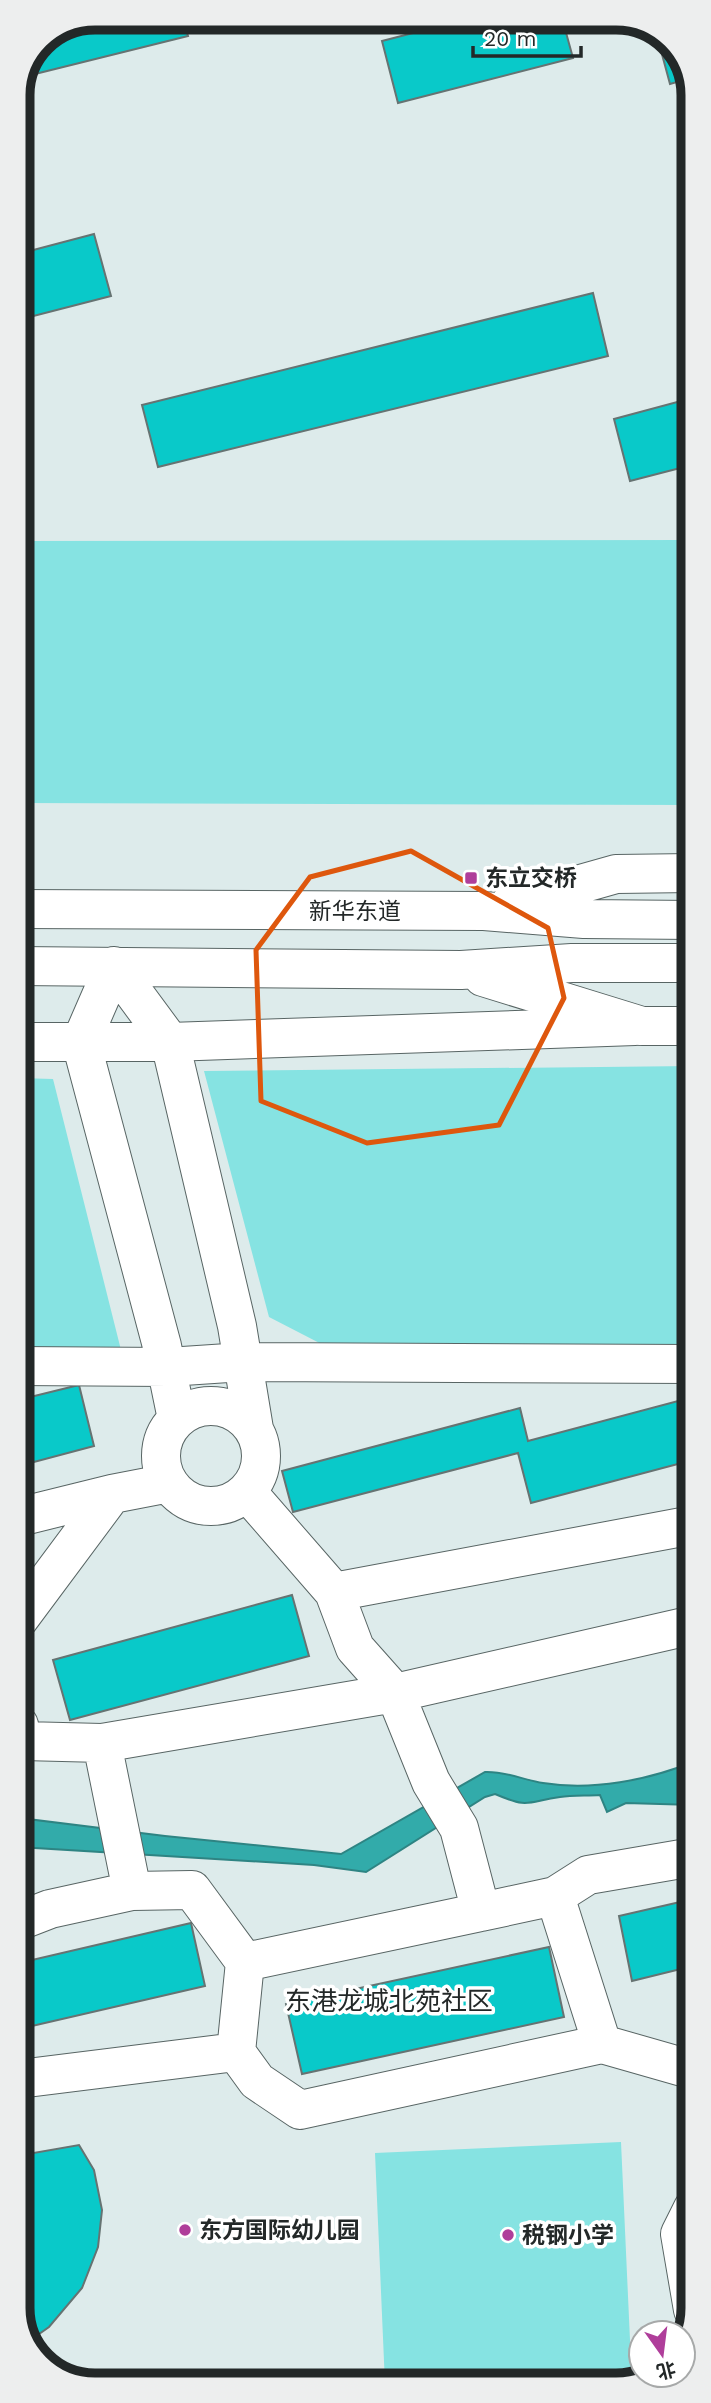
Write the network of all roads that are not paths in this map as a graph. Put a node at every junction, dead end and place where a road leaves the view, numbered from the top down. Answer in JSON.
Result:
{"nodes":[{"id":1,"x":681,"y":873,"type":"edge"},
{"id":2,"x":30,"y":909,"type":"edge"},
{"id":3,"x":484,"y":911,"type":"junction"},
{"id":4,"x":681,"y":920,"type":"edge"},
{"id":5,"x":681,"y":963,"type":"edge"},
{"id":6,"x":30,"y":966,"type":"edge"},
{"id":7,"x":114,"y":966,"type":"junction"},
{"id":8,"x":461,"y":970,"type":"junction"},
{"id":9,"x":642,"y":1026,"type":"junction"},
{"id":10,"x":681,"y":1027,"type":"edge"},
{"id":11,"x":30,"y":1042,"type":"edge"},
{"id":12,"x":81,"y":1042,"type":"junction"},
{"id":13,"x":170,"y":1042,"type":"junction"},
{"id":14,"x":243,"y":1362,"type":"junction"},
{"id":15,"x":681,"y":1364,"type":"edge"},
{"id":16,"x":30,"y":1366,"type":"edge"},
{"id":17,"x":168,"y":1367,"type":"junction"},
{"id":18,"x":177,"y":1419,"type":"junction"},
{"id":19,"x":254,"y":1429,"type":"junction"},
{"id":20,"x":169,"y":1483,"type":"junction"},
{"id":21,"x":111,"y":1493,"type":"junction"},
{"id":22,"x":247,"y":1493,"type":"junction"},
{"id":23,"x":30,"y":1514,"type":"edge"},
{"id":24,"x":681,"y":1527,"type":"edge"},
{"id":25,"x":334,"y":1592,"type":"junction"},
{"id":26,"x":30,"y":1604,"type":"edge"},
{"id":27,"x":681,"y":1628,"type":"edge"},
{"id":28,"x":395,"y":1693,"type":"junction"},
{"id":29,"x":30,"y":1741,"type":"edge"},
{"id":30,"x":102,"y":1744,"type":"junction"},
{"id":31,"x":681,"y":1859,"type":"edge"},
{"id":32,"x":129,"y":1878,"type":"junction"},
{"id":33,"x":555,"y":1896,"type":"junction"},
{"id":34,"x":481,"y":1912,"type":"junction"},
{"id":35,"x":30,"y":1917,"type":"edge"},
{"id":36,"x":245,"y":1962,"type":"junction"},
{"id":37,"x":602,"y":2043,"type":"junction"},
{"id":38,"x":236,"y":2052,"type":"junction"},
{"id":39,"x":681,"y":2066,"type":"edge"},
{"id":40,"x":30,"y":2078,"type":"edge"}],
"edges":[{"from":1,"to":3,"type":"main road"},
{"from":2,"to":3,"type":"main road","name":"新华东道"},
{"from":3,"to":4,"type":"main road","name":"新华东道"},
{"from":5,"to":8,"type":"main road"},
{"from":6,"to":7,"type":"main road"},
{"from":7,"to":8,"type":"main road"},
{"from":7,"to":12,"type":"main road"},
{"from":7,"to":13,"type":"main road"},
{"from":8,"to":9,"type":"main road"},
{"from":9,"to":10,"type":"main road"},
{"from":9,"to":13,"type":"main road"},
{"from":11,"to":12,"type":"main road"},
{"from":12,"to":13,"type":"main road"},
{"from":12,"to":17,"type":"main road"},
{"from":13,"to":14,"type":"main road"},
{"from":14,"to":15,"type":"main road"},
{"from":14,"to":17,"type":"main road"},
{"from":14,"to":19,"type":"main road"},
{"from":16,"to":17,"type":"main road"},
{"from":17,"to":18,"type":"main road"},
{"from":18,"to":19,"type":"main road"},
{"from":18,"to":20,"type":"main road"},
{"from":19,"to":22,"type":"main road"},
{"from":20,"to":21,"type":"main road"},
{"from":20,"to":22,"type":"main road"},
{"from":21,"to":23,"type":"main road"},
{"from":21,"to":26,"type":"main road"},
{"from":22,"to":25,"type":"main road"},
{"from":24,"to":25,"type":"main road"},
{"from":25,"to":28,"type":"main road"},
{"from":27,"to":28,"type":"main road"},
{"from":28,"to":30,"type":"main road"},
{"from":28,"to":34,"type":"main road"},
{"from":29,"to":30,"type":"main road"},
{"from":30,"to":32,"type":"main road"},
{"from":31,"to":33,"type":"main road"},
{"from":32,"to":35,"type":"main road"},
{"from":32,"to":36,"type":"main road"},
{"from":33,"to":34,"type":"main road"},
{"from":33,"to":37,"type":"main road"},
{"from":34,"to":36,"type":"main road"},
{"from":36,"to":38,"type":"main road"},
{"from":37,"to":38,"type":"main road"},
{"from":37,"to":39,"type":"main road"},
{"from":38,"to":40,"type":"main road"}]}
